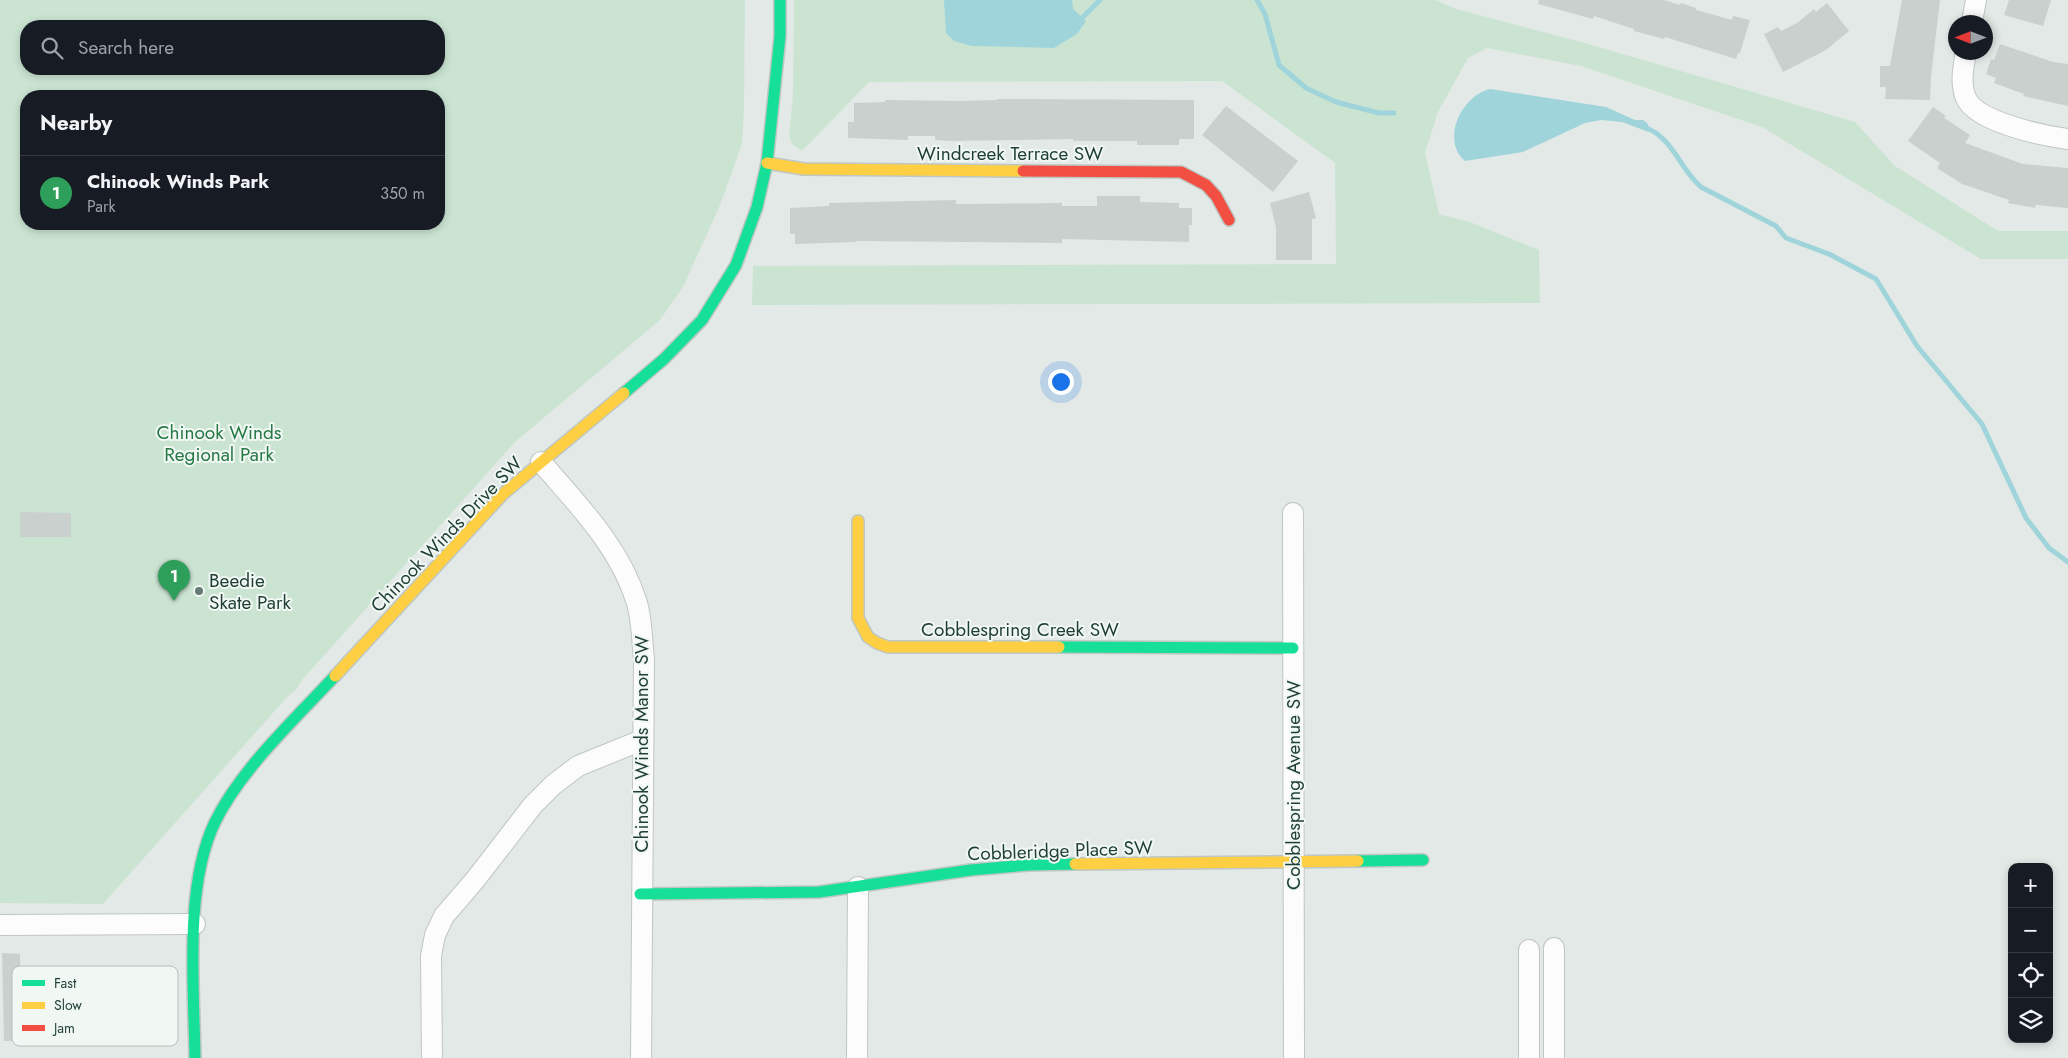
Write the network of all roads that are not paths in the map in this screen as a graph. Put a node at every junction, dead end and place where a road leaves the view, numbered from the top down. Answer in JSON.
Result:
{"nodes":[{"id":1,"x":780,"y":0,"type":"edge"},
{"id":2,"x":1976,"y":0,"type":"edge"},
{"id":3,"x":1973,"y":15,"type":"edge"},
{"id":4,"x":1965,"y":60,"type":"edge"},
{"id":5,"x":2068,"y":139,"type":"edge"},
{"id":6,"x":767,"y":163,"type":"junction"},
{"id":7,"x":1229,"y":220,"type":"dead end"},
{"id":8,"x":540,"y":462,"type":"junction"},
{"id":9,"x":1293,"y":513,"type":"dead end"},
{"id":10,"x":858,"y":521,"type":"dead end"},
{"id":11,"x":1293,"y":648,"type":"junction"},
{"id":12,"x":642,"y":740,"type":"junction"},
{"id":13,"x":1423,"y":860,"type":"dead end"},
{"id":14,"x":1293,"y":862,"type":"junction"},
{"id":15,"x":858,"y":887,"type":"junction"},
{"id":16,"x":640,"y":894,"type":"junction"},
{"id":17,"x":195,"y":924,"type":"junction"},
{"id":18,"x":0,"y":925,"type":"edge"},
{"id":19,"x":1554,"y":948,"type":"dead end"},
{"id":20,"x":1529,"y":950,"type":"dead end"},
{"id":21,"x":195,"y":1058,"type":"edge"},
{"id":22,"x":432,"y":1058,"type":"edge"},
{"id":23,"x":641,"y":1058,"type":"edge"},
{"id":24,"x":857,"y":1058,"type":"edge"},
{"id":25,"x":1294,"y":1058,"type":"edge"},
{"id":26,"x":1529,"y":1058,"type":"edge"},
{"id":27,"x":1554,"y":1058,"type":"edge"}],
"edges":[{"from":1,"to":6,"type":"street","name":"Chinook Winds Drive SW"},
{"from":2,"to":3,"type":"street"},
{"from":4,"to":5,"type":"street"},
{"from":6,"to":7,"type":"street","name":"Windcreek Terrace SW"},
{"from":6,"to":8,"type":"street","name":"Chinook Winds Drive SW"},
{"from":8,"to":12,"type":"street","name":"Chinook Winds Manor SW"},
{"from":8,"to":17,"type":"street","name":"Chinook Winds Drive SW"},
{"from":9,"to":11,"type":"street","name":"Cobblespring Avenue SW"},
{"from":10,"to":11,"type":"street","name":"Cobblespring Creek SW"},
{"from":11,"to":14,"type":"street","name":"Cobblespring Avenue SW"},
{"from":12,"to":16,"type":"street","name":"Chinook Winds Manor SW"},
{"from":12,"to":22,"type":"street"},
{"from":13,"to":14,"type":"street","name":"Cobbleridge Place SW"},
{"from":14,"to":15,"type":"street","name":"Cobbleridge Place SW"},
{"from":14,"to":25,"type":"street","name":"Cobblespring Avenue SW"},
{"from":15,"to":16,"type":"street","name":"Cobbleridge Place SW"},
{"from":15,"to":24,"type":"street"},
{"from":16,"to":23,"type":"street","name":"Chinook Winds Manor SW"},
{"from":17,"to":18,"type":"street"},
{"from":17,"to":21,"type":"street","name":"Chinook Winds Drive SW"},
{"from":19,"to":27,"type":"street"},
{"from":20,"to":26,"type":"street"}]}
